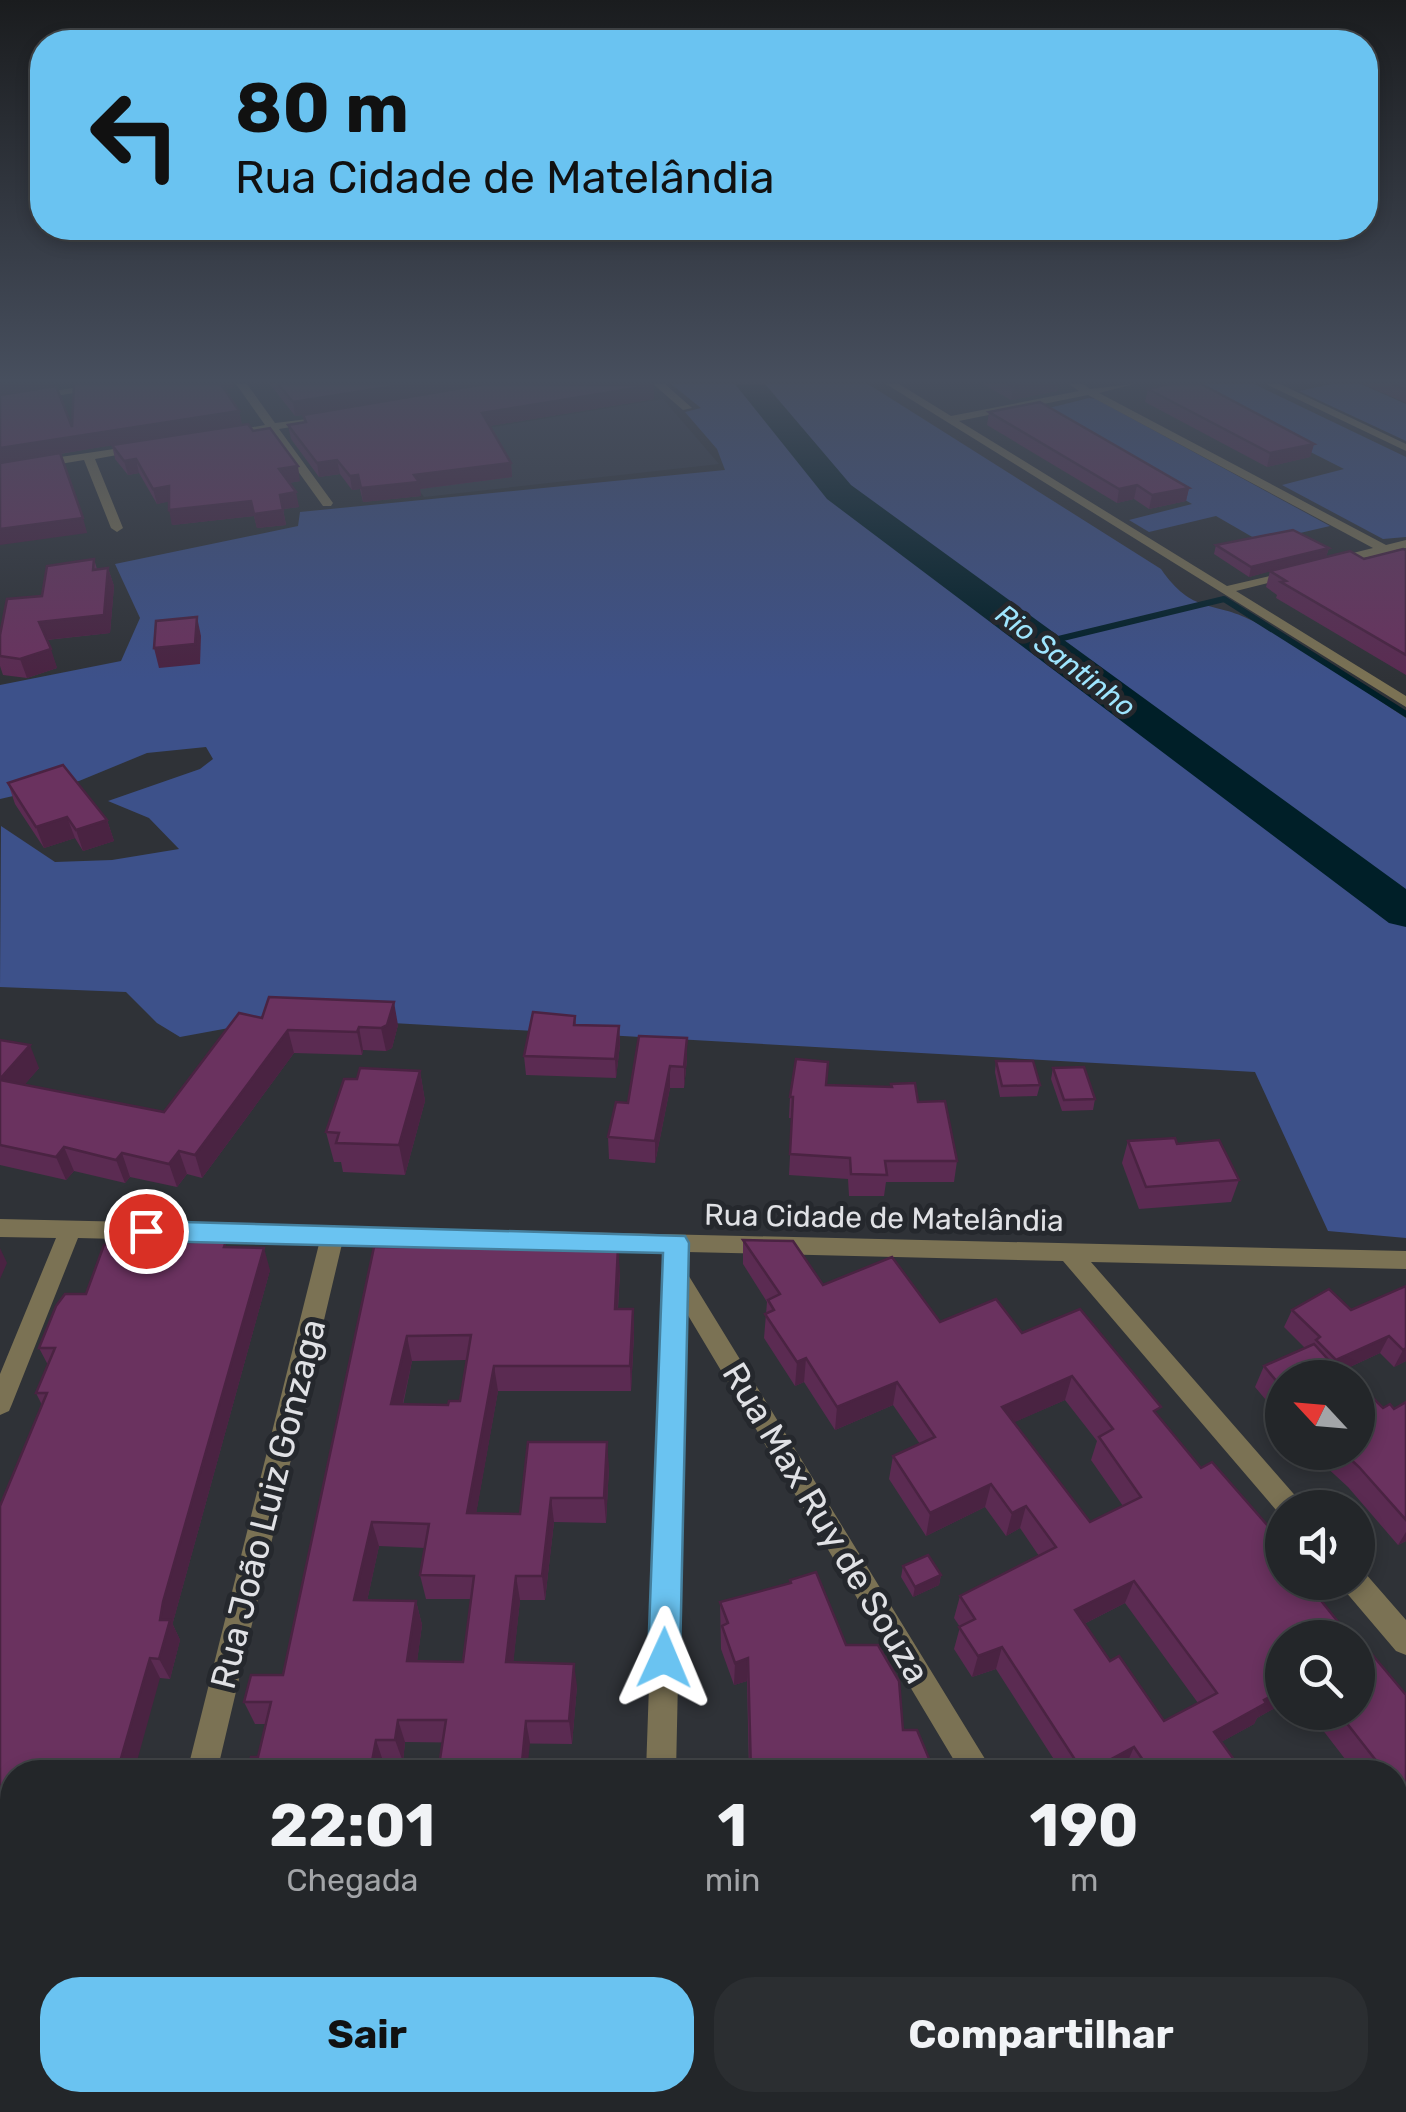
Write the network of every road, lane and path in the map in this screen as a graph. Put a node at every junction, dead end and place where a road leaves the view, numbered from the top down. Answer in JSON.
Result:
{"nodes":[{"id":1,"x":98,"y":483,"type":"edge"},
{"id":2,"x":311,"y":483,"type":"edge"},
{"id":3,"x":1050,"y":483,"type":"edge"},
{"id":4,"x":1258,"y":483,"type":"edge"},
{"id":5,"x":326,"y":503,"type":"dead end"},
{"id":6,"x":116,"y":528,"type":"dead end"},
{"id":7,"x":1406,"y":544,"type":"edge"},
{"id":8,"x":1384,"y":550,"type":"junction"},
{"id":9,"x":1406,"y":561,"type":"edge"},
{"id":10,"x":1226,"y":590,"type":"junction"},
{"id":11,"x":1406,"y":702,"type":"edge"},
{"id":12,"x":0,"y":1228,"type":"edge"},
{"id":13,"x":72,"y":1229,"type":"junction"},
{"id":14,"x":334,"y":1235,"type":"junction"},
{"id":15,"x":676,"y":1243,"type":"junction"},
{"id":16,"x":1069,"y":1252,"type":"junction"},
{"id":17,"x":1406,"y":1260,"type":"edge"},
{"id":18,"x":675,"y":1274,"type":"junction"},
{"id":19,"x":0,"y":1404,"type":"edge"},
{"id":20,"x":1274,"y":1490,"type":"edge"},
{"id":21,"x":1371,"y":1600,"type":"edge"},
{"id":22,"x":1406,"y":1641,"type":"edge"},
{"id":23,"x":205,"y":1760,"type":"edge"},
{"id":24,"x":661,"y":1760,"type":"edge"},
{"id":25,"x":971,"y":1760,"type":"edge"}],
"edges":[{"from":1,"to":6,"type":"street"},
{"from":2,"to":5,"type":"street"},
{"from":3,"to":10,"type":"street"},
{"from":4,"to":8,"type":"street"},
{"from":7,"to":8,"type":"street"},
{"from":8,"to":9,"type":"street"},
{"from":8,"to":10,"type":"street"},
{"from":10,"to":11,"type":"street"},
{"from":12,"to":13,"type":"street","name":"Rua Cidade de Matelândia"},
{"from":13,"to":14,"type":"street","name":"Rua Cidade de Matelândia"},
{"from":13,"to":19,"type":"street"},
{"from":14,"to":15,"type":"street","name":"Rua Cidade de Matelândia"},
{"from":14,"to":23,"type":"street","name":"Rua João Luiz Gonzaga"},
{"from":15,"to":16,"type":"street","name":"Rua Cidade de Matelândia"},
{"from":15,"to":18,"type":"street"},
{"from":16,"to":17,"type":"street","name":"Rua Cidade de Matelândia"},
{"from":16,"to":20,"type":"street"},
{"from":18,"to":24,"type":"street"},
{"from":18,"to":25,"type":"street","name":"Rua Max Ruy de Souza"},
{"from":21,"to":22,"type":"street"}]}
